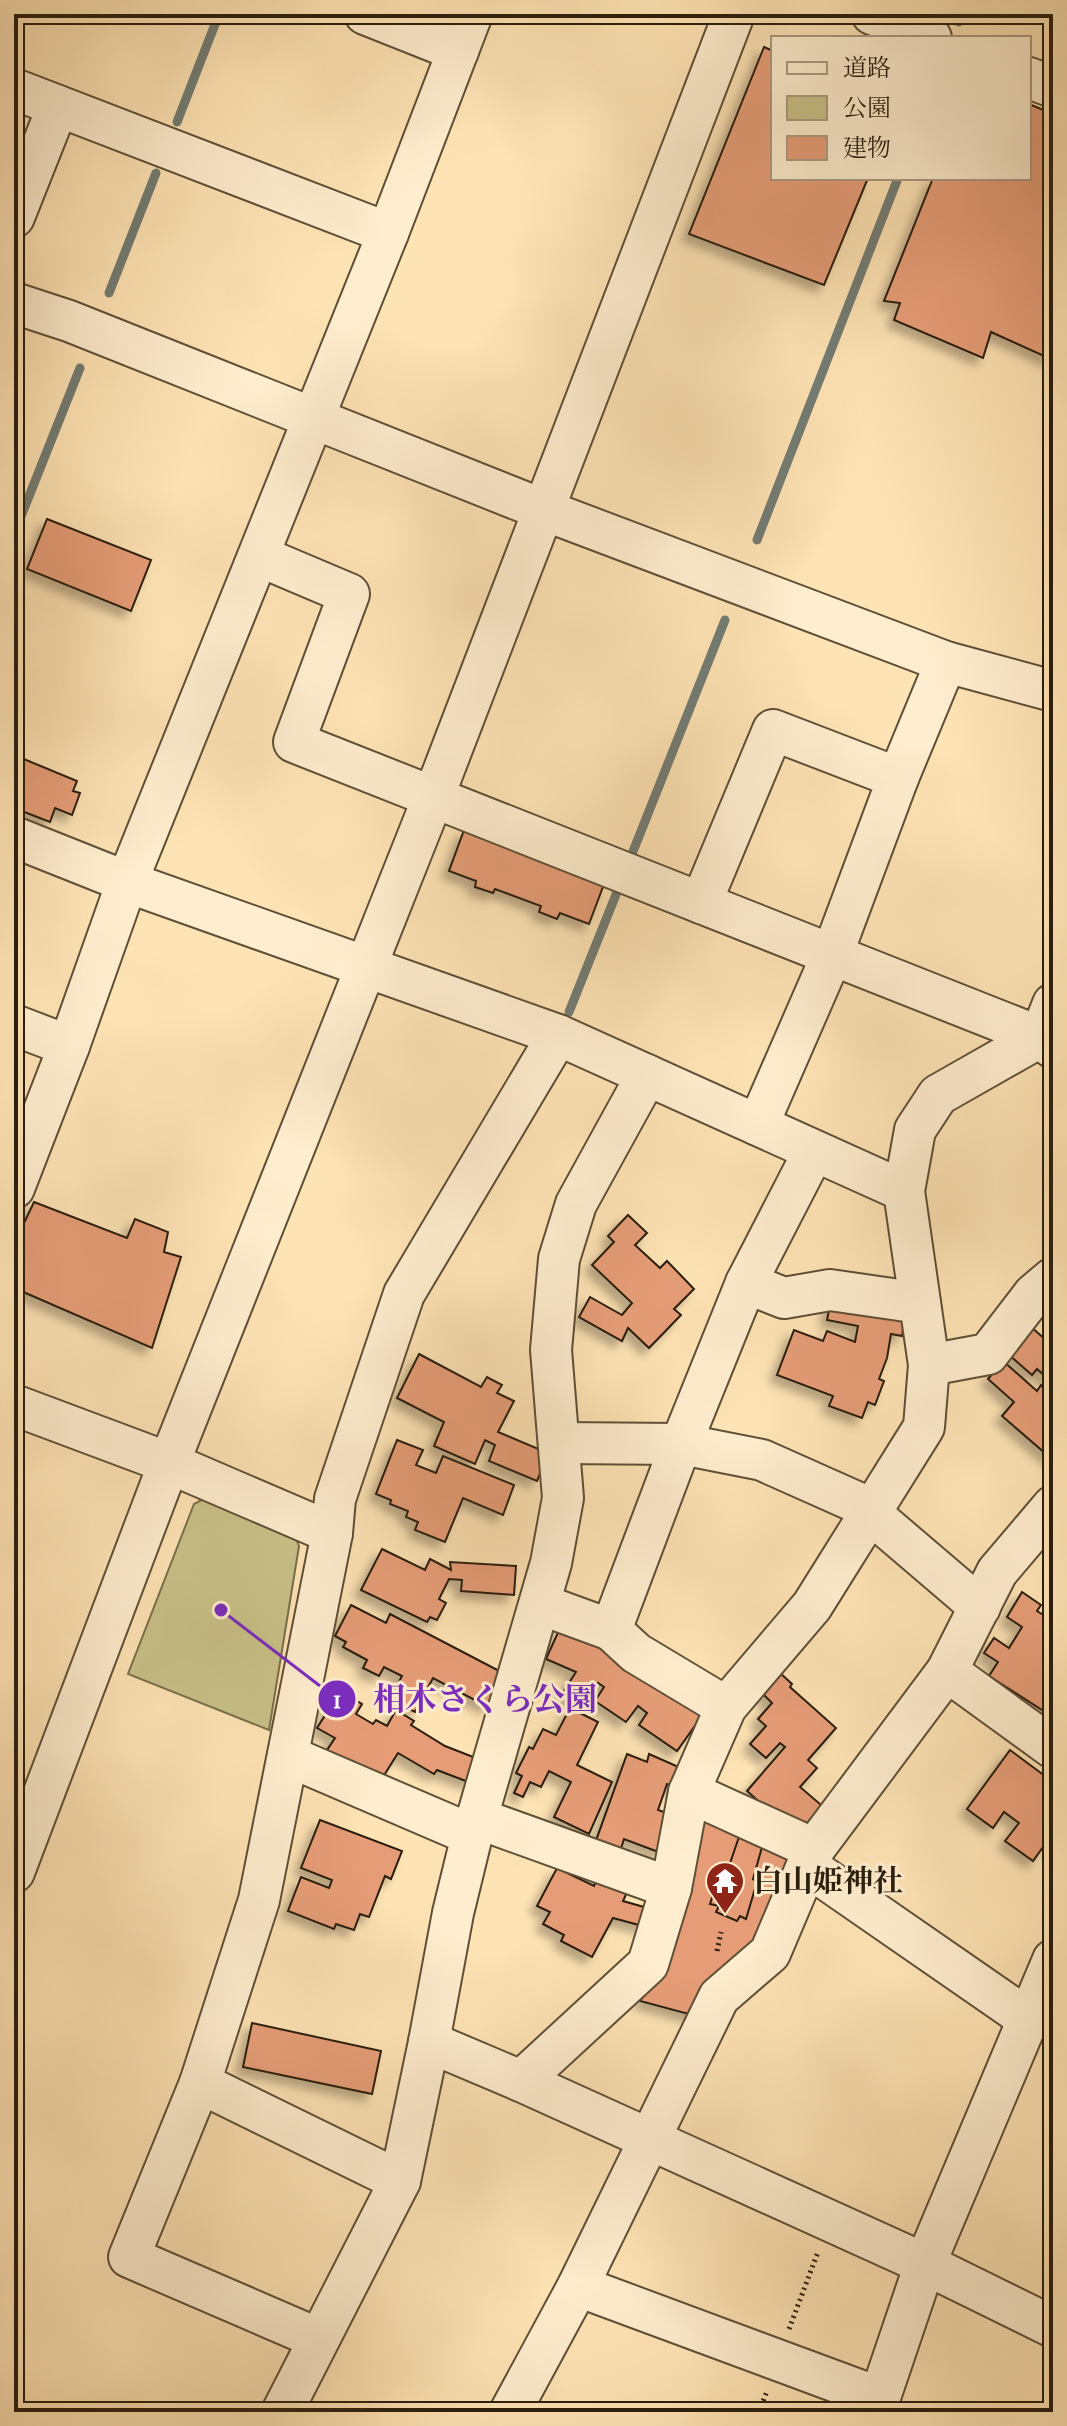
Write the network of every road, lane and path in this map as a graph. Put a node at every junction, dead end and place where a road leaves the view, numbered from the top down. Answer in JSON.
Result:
{"nodes":[{"id":1,"x":365,"y":14,"type":"edge"},
{"id":2,"x":472,"y":14,"type":"edge"},
{"id":3,"x":734,"y":14,"type":"edge"},
{"id":4,"x":872,"y":14,"type":"edge"},
{"id":5,"x":926,"y":36,"type":"edge"},
{"id":6,"x":458,"y":51,"type":"junction"},
{"id":7,"x":14,"y":89,"type":"edge"},
{"id":8,"x":58,"y":106,"type":"junction"},
{"id":9,"x":14,"y":217,"type":"edge"},
{"id":10,"x":388,"y":233,"type":"junction"},
{"id":11,"x":14,"y":303,"type":"edge"},
{"id":12,"x":313,"y":419,"type":"junction"},
{"id":13,"x":544,"y":510,"type":"junction"},
{"id":14,"x":259,"y":556,"type":"junction"},
{"id":15,"x":946,"y":662,"type":"junction"},
{"id":16,"x":1053,"y":691,"type":"edge"},
{"id":17,"x":898,"y":778,"type":"junction"},
{"id":18,"x":433,"y":798,"type":"junction"},
{"id":19,"x":14,"y":837,"type":"edge"},
{"id":20,"x":127,"y":882,"type":"junction"},
{"id":21,"x":701,"y":903,"type":"junction"},
{"id":22,"x":832,"y":955,"type":"junction"},
{"id":23,"x":366,"y":967,"type":"junction"},
{"id":24,"x":14,"y":1025,"type":"edge"},
{"id":25,"x":1049,"y":1030,"type":"edge"},
{"id":26,"x":558,"y":1035,"type":"junction"},
{"id":27,"x":69,"y":1046,"type":"junction"},
{"id":28,"x":647,"y":1075,"type":"junction"},
{"id":29,"x":758,"y":1125,"type":"junction"},
{"id":30,"x":814,"y":1151,"type":"junction"},
{"id":31,"x":14,"y":1188,"type":"edge"},
{"id":32,"x":904,"y":1191,"type":"junction"},
{"id":33,"x":1053,"y":1278,"type":"edge"},
{"id":34,"x":746,"y":1283,"type":"junction"},
{"id":35,"x":920,"y":1303,"type":"junction"},
{"id":36,"x":929,"y":1365,"type":"junction"},
{"id":37,"x":14,"y":1405,"type":"edge"},
{"id":38,"x":559,"y":1443,"type":"junction"},
{"id":39,"x":681,"y":1444,"type":"junction"},
{"id":40,"x":169,"y":1463,"type":"junction"},
{"id":41,"x":1053,"y":1506,"type":"edge"},
{"id":42,"x":871,"y":1511,"type":"junction"},
{"id":43,"x":332,"y":1533,"type":"junction"},
{"id":44,"x":540,"y":1604,"type":"junction"},
{"id":45,"x":980,"y":1607,"type":"junction"},
{"id":46,"x":611,"y":1630,"type":"junction"},
{"id":47,"x":947,"y":1671,"type":"junction"},
{"id":48,"x":726,"y":1707,"type":"junction"},
{"id":49,"x":1053,"y":1748,"type":"edge"},
{"id":50,"x":288,"y":1756,"type":"junction"},
{"id":51,"x":689,"y":1792,"type":"junction"},
{"id":52,"x":475,"y":1826,"type":"junction"},
{"id":53,"x":22,"y":1827,"type":"edge"},
{"id":54,"x":811,"y":1857,"type":"junction"},
{"id":55,"x":14,"y":1872,"type":"edge"},
{"id":56,"x":671,"y":1888,"type":"junction"},
{"id":57,"x":1053,"y":1960,"type":"edge"},
{"id":58,"x":1028,"y":2019,"type":"junction"},
{"id":59,"x":429,"y":2042,"type":"junction"},
{"id":60,"x":521,"y":2081,"type":"junction"},
{"id":61,"x":200,"y":2083,"type":"junction"},
{"id":62,"x":650,"y":2141,"type":"junction"},
{"id":63,"x":400,"y":2181,"type":"junction"},
{"id":64,"x":829,"y":2221,"type":"junction"},
{"id":65,"x":925,"y":2264,"type":"junction"},
{"id":66,"x":578,"y":2286,"type":"junction"},
{"id":67,"x":1053,"y":2327,"type":"edge"},
{"id":68,"x":319,"y":2339,"type":"junction"},
{"id":69,"x":778,"y":2360,"type":"junction"},
{"id":70,"x":877,"y":2405,"type":"edge"},
{"id":71,"x":282,"y":2412,"type":"edge"},
{"id":72,"x":510,"y":2412,"type":"edge"},
{"id":73,"x":759,"y":2412,"type":"edge"}],
"edges":[{"from":1,"to":6,"type":"street"},
{"from":2,"to":6,"type":"street"},
{"from":3,"to":13,"type":"street"},
{"from":4,"to":5,"type":"street"},
{"from":6,"to":10,"type":"street"},
{"from":7,"to":8,"type":"street"},
{"from":8,"to":9,"type":"street"},
{"from":8,"to":10,"type":"street"},
{"from":10,"to":12,"type":"street"},
{"from":11,"to":12,"type":"street"},
{"from":12,"to":13,"type":"street"},
{"from":12,"to":14,"type":"street"},
{"from":13,"to":15,"type":"street"},
{"from":13,"to":18,"type":"street"},
{"from":14,"to":18,"type":"street"},
{"from":14,"to":20,"type":"street"},
{"from":15,"to":16,"type":"street"},
{"from":15,"to":17,"type":"street"},
{"from":17,"to":21,"type":"street"},
{"from":17,"to":22,"type":"street"},
{"from":18,"to":21,"type":"street"},
{"from":18,"to":23,"type":"street"},
{"from":19,"to":20,"type":"street"},
{"from":20,"to":23,"type":"street"},
{"from":20,"to":27,"type":"street"},
{"from":21,"to":22,"type":"street"},
{"from":22,"to":25,"type":"street"},
{"from":22,"to":29,"type":"street"},
{"from":23,"to":26,"type":"street"},
{"from":23,"to":40,"type":"street"},
{"from":24,"to":27,"type":"street"},
{"from":25,"to":32,"type":"street"},
{"from":26,"to":28,"type":"street"},
{"from":26,"to":43,"type":"street"},
{"from":27,"to":31,"type":"street"},
{"from":28,"to":29,"type":"street"},
{"from":28,"to":38,"type":"street"},
{"from":29,"to":30,"type":"street"},
{"from":30,"to":32,"type":"street"},
{"from":30,"to":34,"type":"street"},
{"from":32,"to":35,"type":"street"},
{"from":33,"to":36,"type":"street"},
{"from":34,"to":35,"type":"street"},
{"from":34,"to":39,"type":"street"},
{"from":35,"to":36,"type":"street"},
{"from":36,"to":42,"type":"street"},
{"from":37,"to":40,"type":"street"},
{"from":38,"to":39,"type":"street"},
{"from":38,"to":44,"type":"street"},
{"from":39,"to":42,"type":"street"},
{"from":39,"to":46,"type":"street"},
{"from":40,"to":43,"type":"street"},
{"from":40,"to":53,"type":"street"},
{"from":41,"to":45,"type":"street"},
{"from":42,"to":45,"type":"street"},
{"from":42,"to":48,"type":"street"},
{"from":43,"to":50,"type":"street"},
{"from":44,"to":46,"type":"street"},
{"from":44,"to":52,"type":"street"},
{"from":45,"to":47,"type":"street"},
{"from":46,"to":48,"type":"street"},
{"from":47,"to":49,"type":"street"},
{"from":47,"to":54,"type":"street"},
{"from":48,"to":51,"type":"street"},
{"from":50,"to":52,"type":"street"},
{"from":50,"to":61,"type":"street"},
{"from":51,"to":54,"type":"street"},
{"from":51,"to":56,"type":"street"},
{"from":52,"to":56,"type":"street"},
{"from":52,"to":59,"type":"street"},
{"from":53,"to":55,"type":"street"},
{"from":54,"to":58,"type":"street"},
{"from":54,"to":62,"type":"street"},
{"from":56,"to":60,"type":"street"},
{"from":57,"to":58,"type":"street"},
{"from":58,"to":65,"type":"street"},
{"from":59,"to":60,"type":"street"},
{"from":59,"to":63,"type":"street"},
{"from":60,"to":62,"type":"street"},
{"from":61,"to":63,"type":"street"},
{"from":61,"to":68,"type":"street"},
{"from":62,"to":64,"type":"street"},
{"from":62,"to":66,"type":"street"},
{"from":63,"to":68,"type":"street"},
{"from":64,"to":65,"type":"street"},
{"from":64,"to":69,"type":"path"},
{"from":65,"to":67,"type":"street"},
{"from":65,"to":70,"type":"street"},
{"from":66,"to":69,"type":"street"},
{"from":66,"to":72,"type":"street"},
{"from":68,"to":71,"type":"street"},
{"from":69,"to":70,"type":"street"},
{"from":69,"to":73,"type":"path"}]}
